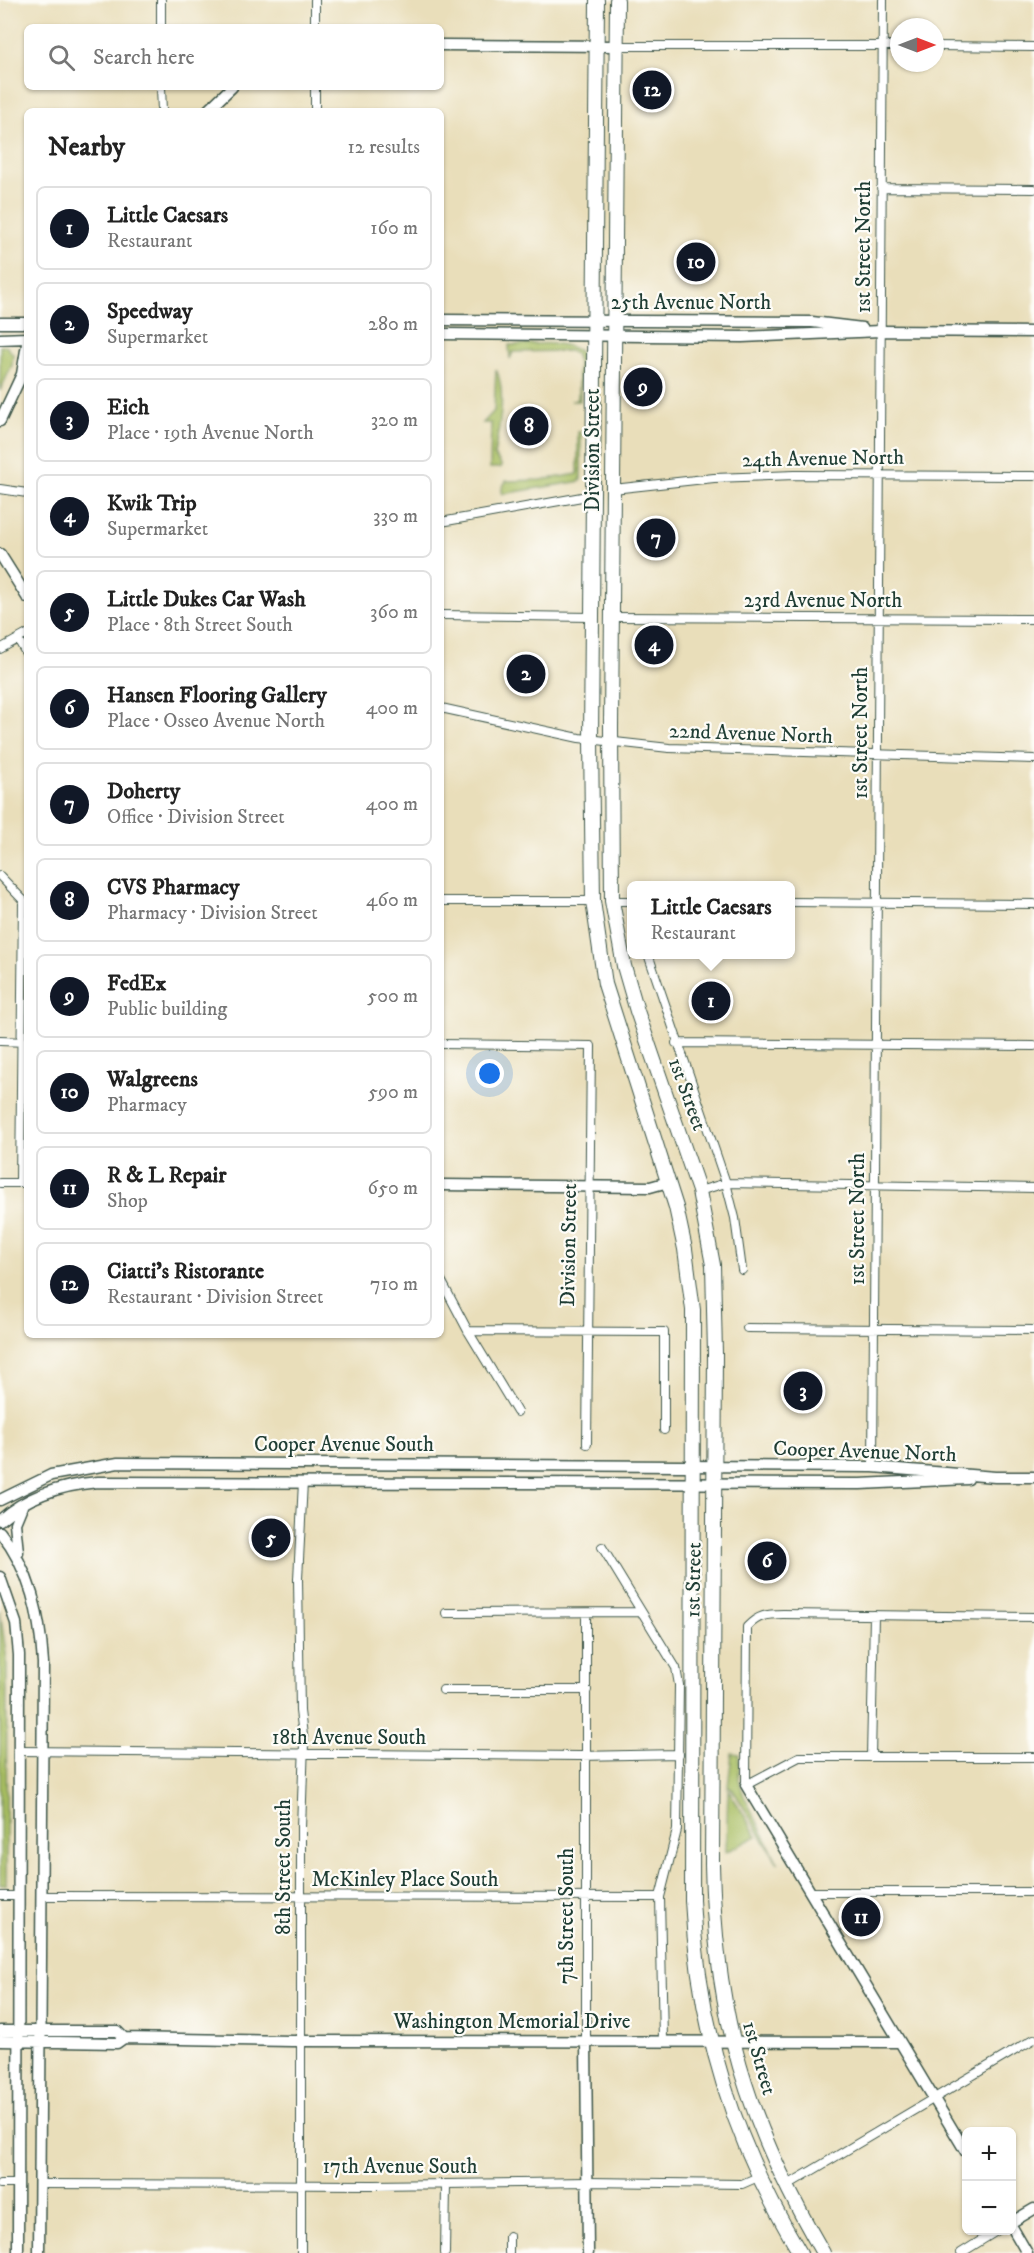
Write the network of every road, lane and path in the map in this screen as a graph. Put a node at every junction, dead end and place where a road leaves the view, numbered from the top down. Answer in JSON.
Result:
{"nodes":[{"id":1,"x":161,"y":0,"type":"edge"},
{"id":2,"x":315,"y":0,"type":"edge"},
{"id":3,"x":597,"y":0,"type":"edge"},
{"id":4,"x":617,"y":0,"type":"edge"},
{"id":5,"x":883,"y":0,"type":"edge"},
{"id":6,"x":161,"y":24,"type":"edge"},
{"id":7,"x":315,"y":24,"type":"edge"},
{"id":8,"x":444,"y":45,"type":"edge"},
{"id":9,"x":597,"y":46,"type":"junction"},
{"id":10,"x":616,"y":46,"type":"junction"},
{"id":11,"x":882,"y":46,"type":"junction"},
{"id":12,"x":890,"y":46,"type":"edge"},
{"id":13,"x":944,"y":46,"type":"edge"},
{"id":14,"x":1034,"y":47,"type":"edge"},
{"id":15,"x":160,"y":90,"type":"edge"},
{"id":16,"x":229,"y":90,"type":"edge"},
{"id":17,"x":315,"y":90,"type":"edge"},
{"id":18,"x":162,"y":108,"type":"edge"},
{"id":19,"x":210,"y":108,"type":"edge"},
{"id":20,"x":315,"y":108,"type":"edge"},
{"id":21,"x":881,"y":188,"type":"junction"},
{"id":22,"x":1034,"y":189,"type":"edge"},
{"id":23,"x":444,"y":320,"type":"edge"},
{"id":24,"x":595,"y":322,"type":"junction"},
{"id":25,"x":614,"y":322,"type":"junction"},
{"id":26,"x":0,"y":323,"type":"edge"},
{"id":27,"x":24,"y":323,"type":"edge"},
{"id":28,"x":880,"y":331,"type":"junction"},
{"id":29,"x":1034,"y":332,"type":"edge"},
{"id":30,"x":444,"y":334,"type":"edge"},
{"id":31,"x":594,"y":337,"type":"junction"},
{"id":32,"x":614,"y":337,"type":"junction"},
{"id":33,"x":24,"y":338,"type":"edge"},
{"id":34,"x":0,"y":339,"type":"edge"},
{"id":35,"x":24,"y":362,"type":"edge"},
{"id":36,"x":0,"y":421,"type":"edge"},
{"id":37,"x":879,"y":475,"type":"junction"},
{"id":38,"x":1034,"y":476,"type":"edge"},
{"id":39,"x":0,"y":489,"type":"edge"},
{"id":40,"x":613,"y":489,"type":"junction"},
{"id":41,"x":24,"y":493,"type":"edge"},
{"id":42,"x":593,"y":495,"type":"junction"},
{"id":43,"x":444,"y":521,"type":"edge"},
{"id":44,"x":0,"y":554,"type":"edge"},
{"id":45,"x":24,"y":592,"type":"edge"},
{"id":46,"x":444,"y":615,"type":"edge"},
{"id":47,"x":592,"y":617,"type":"junction"},
{"id":48,"x":612,"y":617,"type":"junction"},
{"id":49,"x":879,"y":618,"type":"junction"},
{"id":50,"x":1034,"y":619,"type":"edge"},
{"id":51,"x":24,"y":636,"type":"edge"},
{"id":52,"x":18,"y":639,"type":"junction"},
{"id":53,"x":0,"y":649,"type":"edge"},
{"id":54,"x":24,"y":650,"type":"edge"},
{"id":55,"x":444,"y":709,"type":"edge"},
{"id":56,"x":591,"y":740,"type":"junction"},
{"id":57,"x":611,"y":743,"type":"junction"},
{"id":58,"x":878,"y":756,"type":"junction"},
{"id":59,"x":1034,"y":759,"type":"edge"},
{"id":60,"x":0,"y":876,"type":"edge"},
{"id":61,"x":24,"y":899,"type":"edge"},
{"id":62,"x":444,"y":901,"type":"edge"},
{"id":63,"x":593,"y":901,"type":"junction"},
{"id":64,"x":612,"y":901,"type":"junction"},
{"id":65,"x":627,"y":901,"type":"edge"},
{"id":66,"x":795,"y":902,"type":"edge"},
{"id":67,"x":877,"y":902,"type":"junction"},
{"id":68,"x":1034,"y":904,"type":"edge"},
{"id":69,"x":650,"y":959,"type":"edge"},
{"id":70,"x":0,"y":1041,"type":"edge"},
{"id":71,"x":24,"y":1042,"type":"edge"},
{"id":72,"x":676,"y":1043,"type":"junction"},
{"id":73,"x":444,"y":1044,"type":"edge"},
{"id":74,"x":876,"y":1045,"type":"junction"},
{"id":75,"x":1034,"y":1046,"type":"edge"},
{"id":76,"x":668,"y":1182,"type":"junction"},
{"id":77,"x":0,"y":1183,"type":"edge"},
{"id":78,"x":23,"y":1183,"type":"edge"},
{"id":79,"x":726,"y":1183,"type":"junction"},
{"id":80,"x":444,"y":1185,"type":"edge"},
{"id":81,"x":590,"y":1187,"type":"junction"},
{"id":82,"x":875,"y":1187,"type":"junction"},
{"id":83,"x":1034,"y":1188,"type":"edge"},
{"id":84,"x":699,"y":1191,"type":"junction"},
{"id":85,"x":742,"y":1270,"type":"dead end"},
{"id":86,"x":444,"y":1286,"type":"edge"},
{"id":87,"x":747,"y":1328,"type":"dead end"},
{"id":88,"x":874,"y":1329,"type":"junction"},
{"id":89,"x":1034,"y":1330,"type":"edge"},
{"id":90,"x":468,"y":1331,"type":"junction"},
{"id":91,"x":588,"y":1331,"type":"junction"},
{"id":92,"x":517,"y":1412,"type":"dead end"},
{"id":93,"x":664,"y":1430,"type":"dead end"},
{"id":94,"x":587,"y":1444,"type":"dead end"},
{"id":95,"x":694,"y":1466,"type":"junction"},
{"id":96,"x":715,"y":1466,"type":"junction"},
{"id":97,"x":873,"y":1467,"type":"junction"},
{"id":98,"x":995,"y":1477,"type":"junction"},
{"id":99,"x":1034,"y":1478,"type":"edge"},
{"id":100,"x":303,"y":1482,"type":"junction"},
{"id":101,"x":694,"y":1484,"type":"junction"},
{"id":102,"x":714,"y":1484,"type":"junction"},
{"id":103,"x":0,"y":1500,"type":"edge"},
{"id":104,"x":25,"y":1503,"type":"junction"},
{"id":105,"x":0,"y":1520,"type":"edge"},
{"id":106,"x":0,"y":1532,"type":"edge"},
{"id":107,"x":602,"y":1547,"type":"dead end"},
{"id":108,"x":20,"y":1564,"type":"junction"},
{"id":109,"x":0,"y":1577,"type":"edge"},
{"id":110,"x":446,"y":1612,"type":"dead end"},
{"id":111,"x":640,"y":1612,"type":"junction"},
{"id":112,"x":586,"y":1614,"type":"junction"},
{"id":113,"x":874,"y":1615,"type":"junction"},
{"id":114,"x":1034,"y":1617,"type":"edge"},
{"id":115,"x":587,"y":1689,"type":"junction"},
{"id":116,"x":443,"y":1690,"type":"dead end"},
{"id":117,"x":18,"y":1751,"type":"junction"},
{"id":118,"x":43,"y":1751,"type":"junction"},
{"id":119,"x":679,"y":1754,"type":"junction"},
{"id":120,"x":303,"y":1755,"type":"junction"},
{"id":121,"x":586,"y":1756,"type":"junction"},
{"id":122,"x":871,"y":1757,"type":"junction"},
{"id":123,"x":1034,"y":1757,"type":"edge"},
{"id":124,"x":746,"y":1785,"type":"junction"},
{"id":125,"x":810,"y":1892,"type":"junction"},
{"id":126,"x":1034,"y":1892,"type":"edge"},
{"id":127,"x":0,"y":1896,"type":"edge"},
{"id":128,"x":19,"y":1896,"type":"junction"},
{"id":129,"x":42,"y":1896,"type":"junction"},
{"id":130,"x":301,"y":1896,"type":"junction"},
{"id":131,"x":586,"y":1897,"type":"junction"},
{"id":132,"x":660,"y":1897,"type":"junction"},
{"id":133,"x":0,"y":2031,"type":"edge"},
{"id":134,"x":20,"y":2036,"type":"junction"},
{"id":135,"x":41,"y":2037,"type":"junction"},
{"id":136,"x":1034,"y":2039,"type":"edge"},
{"id":137,"x":586,"y":2040,"type":"junction"},
{"id":138,"x":663,"y":2040,"type":"junction"},
{"id":139,"x":0,"y":2041,"type":"edge"},
{"id":140,"x":710,"y":2041,"type":"junction"},
{"id":141,"x":301,"y":2042,"type":"junction"},
{"id":142,"x":732,"y":2042,"type":"junction"},
{"id":143,"x":900,"y":2042,"type":"junction"},
{"id":144,"x":934,"y":2097,"type":"junction"},
{"id":145,"x":962,"y":2145,"type":"edge"},
{"id":146,"x":759,"y":2177,"type":"junction"},
{"id":147,"x":588,"y":2182,"type":"junction"},
{"id":148,"x":0,"y":2184,"type":"edge"},
{"id":149,"x":19,"y":2184,"type":"junction"},
{"id":150,"x":40,"y":2184,"type":"junction"},
{"id":151,"x":302,"y":2185,"type":"junction"},
{"id":152,"x":446,"y":2185,"type":"junction"},
{"id":153,"x":786,"y":2186,"type":"junction"},
{"id":154,"x":1034,"y":2209,"type":"edge"},
{"id":155,"x":1016,"y":2221,"type":"edge"},
{"id":156,"x":1016,"y":2233,"type":"edge"},
{"id":157,"x":990,"y":2235,"type":"edge"},
{"id":158,"x":509,"y":2236,"type":"dead end"},
{"id":159,"x":18,"y":2253,"type":"edge"},
{"id":160,"x":39,"y":2253,"type":"edge"},
{"id":161,"x":302,"y":2253,"type":"edge"},
{"id":162,"x":445,"y":2253,"type":"edge"},
{"id":163,"x":509,"y":2253,"type":"edge"},
{"id":164,"x":588,"y":2253,"type":"edge"},
{"id":165,"x":800,"y":2253,"type":"edge"},
{"id":166,"x":823,"y":2253,"type":"edge"},
{"id":167,"x":961,"y":2253,"type":"edge"},
{"id":168,"x":1027,"y":2253,"type":"edge"}],
"edges":[{"from":1,"to":6,"type":"street"},
{"from":2,"to":7,"type":"street"},
{"from":3,"to":9,"type":"highway","name":"Division Street"},
{"from":4,"to":10,"type":"highway","name":"Division Street"},
{"from":5,"to":11,"type":"street","name":"1st Street North"},
{"from":8,"to":9,"type":"main road"},
{"from":9,"to":10,"type":"main road"},
{"from":9,"to":24,"type":"highway","name":"Division Street"},
{"from":10,"to":11,"type":"street"},
{"from":10,"to":25,"type":"highway","name":"Division Street"},
{"from":11,"to":12,"type":"street"},
{"from":11,"to":21,"type":"street","name":"1st Street North"},
{"from":13,"to":14,"type":"street"},
{"from":15,"to":18,"type":"street"},
{"from":16,"to":19,"type":"main road"},
{"from":17,"to":20,"type":"street"},
{"from":21,"to":22,"type":"street"},
{"from":21,"to":28,"type":"street","name":"1st Street North"},
{"from":23,"to":24,"type":"main road","name":"25th Avenue North"},
{"from":24,"to":25,"type":"main road","name":"25th Avenue North"},
{"from":24,"to":31,"type":"highway","name":"Division Street"},
{"from":25,"to":28,"type":"main road","name":"25th Avenue North"},
{"from":25,"to":32,"type":"highway","name":"Division Street"},
{"from":26,"to":27,"type":"main road"},
{"from":28,"to":29,"type":"main road","name":"25th Avenue North"},
{"from":28,"to":32,"type":"main road","name":"25th Avenue North"},
{"from":28,"to":37,"type":"street","name":"1st Street North"},
{"from":30,"to":31,"type":"main road","name":"25th Avenue North"},
{"from":31,"to":32,"type":"main road","name":"25th Avenue North"},
{"from":31,"to":42,"type":"highway","name":"Division Street"},
{"from":32,"to":40,"type":"highway","name":"Division Street"},
{"from":33,"to":34,"type":"main road"},
{"from":35,"to":36,"type":"main road"},
{"from":37,"to":38,"type":"street","name":"24th Avenue North"},
{"from":37,"to":40,"type":"street","name":"24th Avenue North"},
{"from":37,"to":49,"type":"street","name":"1st Street North"},
{"from":39,"to":41,"type":"street"},
{"from":40,"to":48,"type":"highway","name":"Division Street"},
{"from":42,"to":43,"type":"street"},
{"from":42,"to":47,"type":"highway","name":"Division Street"},
{"from":44,"to":45,"type":"main road"},
{"from":46,"to":47,"type":"street"},
{"from":47,"to":56,"type":"highway","name":"Division Street"},
{"from":48,"to":49,"type":"street","name":"23rd Avenue North"},
{"from":48,"to":57,"type":"highway","name":"Division Street"},
{"from":49,"to":50,"type":"street","name":"23rd Avenue North"},
{"from":49,"to":58,"type":"street","name":"1st Street North"},
{"from":51,"to":52,"type":"street"},
{"from":52,"to":53,"type":"street"},
{"from":52,"to":54,"type":"street"},
{"from":55,"to":56,"type":"street","name":"22nd Avenue North"},
{"from":56,"to":57,"type":"street","name":"22nd Avenue North"},
{"from":56,"to":63,"type":"highway","name":"Division Street"},
{"from":57,"to":58,"type":"street","name":"22nd Avenue North"},
{"from":57,"to":64,"type":"highway","name":"Division Street"},
{"from":58,"to":59,"type":"street","name":"22nd Avenue North"},
{"from":58,"to":67,"type":"street","name":"1st Street North"},
{"from":60,"to":61,"type":"street"},
{"from":62,"to":63,"type":"street"},
{"from":63,"to":76,"type":"highway","name":"1st Street"},
{"from":64,"to":65,"type":"street"},
{"from":64,"to":84,"type":"highway","name":"1st Street"},
{"from":66,"to":67,"type":"street"},
{"from":67,"to":68,"type":"street"},
{"from":67,"to":74,"type":"street","name":"1st Street North"},
{"from":69,"to":72,"type":"street"},
{"from":70,"to":71,"type":"street"},
{"from":71,"to":78,"type":"street"},
{"from":72,"to":74,"type":"street"},
{"from":72,"to":79,"type":"street"},
{"from":73,"to":81,"type":"street","name":"Division Street"},
{"from":74,"to":75,"type":"street"},
{"from":74,"to":82,"type":"street","name":"1st Street North"},
{"from":76,"to":81,"type":"main road"},
{"from":76,"to":95,"type":"highway","name":"1st Street"},
{"from":77,"to":78,"type":"street"},
{"from":79,"to":82,"type":"street"},
{"from":79,"to":84,"type":"street"},
{"from":79,"to":85,"type":"street"},
{"from":80,"to":81,"type":"main road"},
{"from":81,"to":91,"type":"street","name":"Division Street"},
{"from":82,"to":83,"type":"street"},
{"from":82,"to":88,"type":"street","name":"1st Street North"},
{"from":84,"to":96,"type":"highway","name":"1st Street"},
{"from":86,"to":90,"type":"street"},
{"from":87,"to":88,"type":"street"},
{"from":88,"to":89,"type":"street"},
{"from":88,"to":97,"type":"street","name":"1st Street North"},
{"from":90,"to":91,"type":"street"},
{"from":90,"to":92,"type":"street"},
{"from":91,"to":93,"type":"street"},
{"from":91,"to":94,"type":"street","name":"Division Street"},
{"from":95,"to":96,"type":"main road","name":"Cooper Avenue North"},
{"from":95,"to":101,"type":"highway","name":"1st Street"},
{"from":95,"to":103,"type":"main road","name":"Cooper Avenue South"},
{"from":96,"to":97,"type":"main road","name":"Cooper Avenue North"},
{"from":96,"to":102,"type":"highway","name":"1st Street"},
{"from":97,"to":98,"type":"main road","name":"Cooper Avenue North"},
{"from":98,"to":99,"type":"main road","name":"Cooper Avenue North"},
{"from":98,"to":102,"type":"main road"},
{"from":100,"to":101,"type":"main road"},
{"from":100,"to":104,"type":"main road"},
{"from":100,"to":120,"type":"street","name":"8th Street South"},
{"from":101,"to":102,"type":"main road"},
{"from":101,"to":140,"type":"highway","name":"1st Street"},
{"from":102,"to":142,"type":"highway","name":"1st Street"},
{"from":104,"to":105,"type":"main road"},
{"from":104,"to":108,"type":"main road"},
{"from":106,"to":108,"type":"main road"},
{"from":107,"to":111,"type":"street"},
{"from":108,"to":118,"type":"main road"},
{"from":109,"to":117,"type":"main road"},
{"from":110,"to":112,"type":"street"},
{"from":111,"to":112,"type":"street"},
{"from":111,"to":119,"type":"street"},
{"from":112,"to":115,"type":"street","name":"7th Street South"},
{"from":113,"to":114,"type":"street"},
{"from":113,"to":122,"type":"street"},
{"from":113,"to":124,"type":"street"},
{"from":115,"to":116,"type":"street"},
{"from":115,"to":121,"type":"street","name":"7th Street South"},
{"from":117,"to":118,"type":"street","name":"18th Avenue South"},
{"from":117,"to":128,"type":"main road"},
{"from":118,"to":120,"type":"street","name":"18th Avenue South"},
{"from":118,"to":129,"type":"main road"},
{"from":119,"to":121,"type":"street","name":"18th Avenue South"},
{"from":119,"to":132,"type":"street"},
{"from":120,"to":121,"type":"street","name":"18th Avenue South"},
{"from":120,"to":130,"type":"street","name":"8th Street South"},
{"from":121,"to":131,"type":"street","name":"7th Street South"},
{"from":122,"to":123,"type":"street"},
{"from":122,"to":124,"type":"street"},
{"from":124,"to":125,"type":"main road"},
{"from":125,"to":126,"type":"street"},
{"from":125,"to":143,"type":"main road"},
{"from":127,"to":128,"type":"street"},
{"from":128,"to":134,"type":"main road"},
{"from":129,"to":130,"type":"street","name":"McKinley Place South"},
{"from":129,"to":135,"type":"main road"},
{"from":130,"to":131,"type":"street","name":"McKinley Place South"},
{"from":130,"to":141,"type":"street","name":"8th Street South"},
{"from":131,"to":132,"type":"street","name":"McKinley Place South"},
{"from":131,"to":137,"type":"street","name":"7th Street South"},
{"from":132,"to":138,"type":"street"},
{"from":133,"to":134,"type":"main road","name":"Washington Memorial Drive"},
{"from":134,"to":135,"type":"main road","name":"Washington Memorial Drive"},
{"from":134,"to":139,"type":"main road","name":"Washington Memorial Drive"},
{"from":134,"to":149,"type":"main road"},
{"from":135,"to":141,"type":"main road","name":"Washington Memorial Drive"},
{"from":135,"to":150,"type":"main road"},
{"from":136,"to":144,"type":"street"},
{"from":137,"to":138,"type":"main road","name":"Washington Memorial Drive"},
{"from":137,"to":141,"type":"main road","name":"Washington Memorial Drive"},
{"from":137,"to":147,"type":"main road","name":"7th Street South"},
{"from":138,"to":140,"type":"main road","name":"Washington Memorial Drive"},
{"from":140,"to":142,"type":"main road","name":"Washington Memorial Drive"},
{"from":140,"to":146,"type":"highway","name":"1st Street"},
{"from":141,"to":151,"type":"street","name":"8th Street South"},
{"from":142,"to":143,"type":"main road","name":"Washington Memorial Drive"},
{"from":142,"to":153,"type":"highway","name":"1st Street"},
{"from":143,"to":144,"type":"main road"},
{"from":144,"to":145,"type":"main road"},
{"from":144,"to":153,"type":"street"},
{"from":146,"to":147,"type":"street","name":"17th Avenue South"},
{"from":146,"to":165,"type":"highway","name":"1st Street"},
{"from":147,"to":152,"type":"street","name":"17th Avenue South"},
{"from":147,"to":164,"type":"main road","name":"7th Street South"},
{"from":148,"to":149,"type":"street"},
{"from":149,"to":159,"type":"main road"},
{"from":150,"to":151,"type":"street","name":"17th Avenue South"},
{"from":150,"to":160,"type":"main road"},
{"from":151,"to":152,"type":"street","name":"17th Avenue South"},
{"from":151,"to":161,"type":"street","name":"8th Street South"},
{"from":152,"to":162,"type":"street"},
{"from":153,"to":166,"type":"highway","name":"1st Street"},
{"from":154,"to":155,"type":"main road"},
{"from":156,"to":168,"type":"main road"},
{"from":157,"to":167,"type":"street"},
{"from":158,"to":163,"type":"street"}]}
